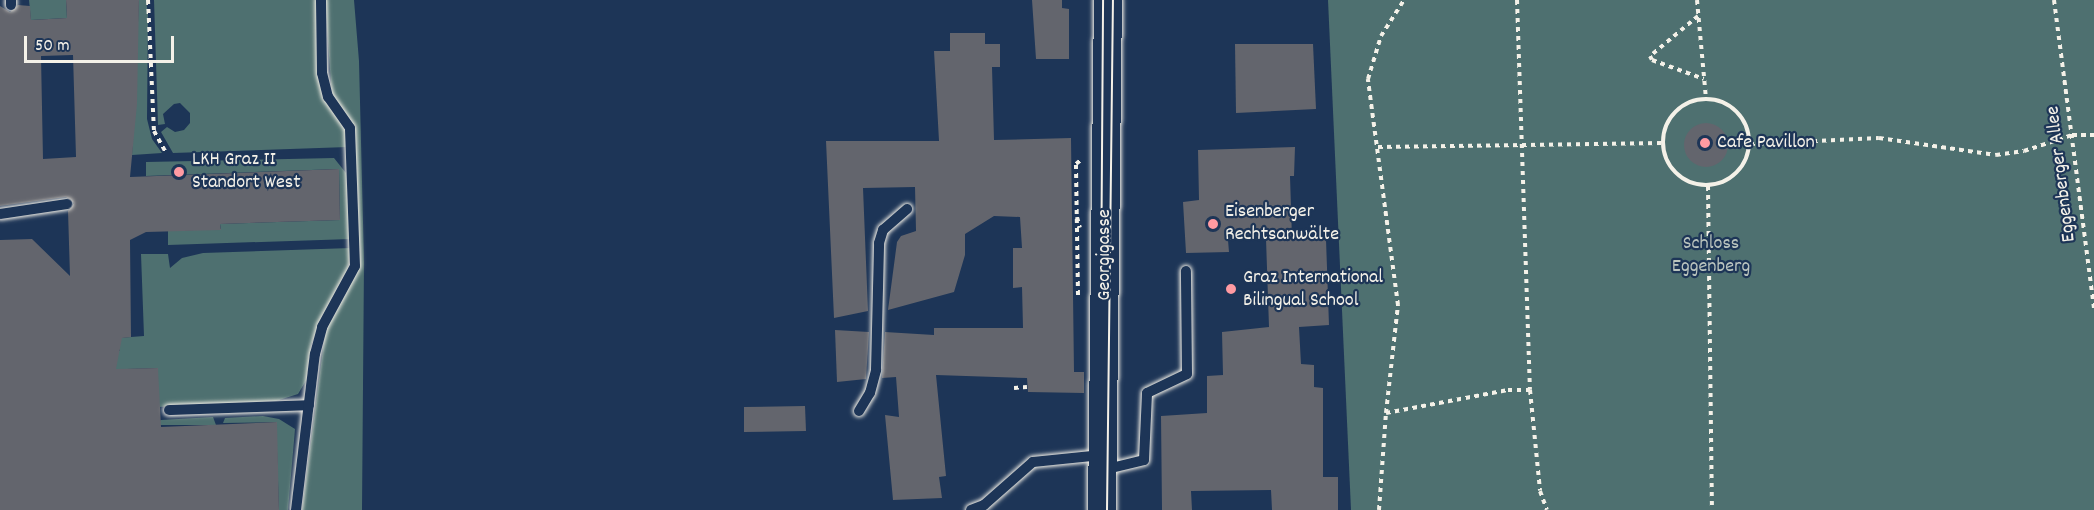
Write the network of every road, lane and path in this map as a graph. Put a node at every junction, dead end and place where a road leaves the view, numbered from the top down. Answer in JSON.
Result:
{"nodes":[{"id":1,"x":148,"y":0,"type":"edge"},
{"id":2,"x":321,"y":0,"type":"edge"},
{"id":3,"x":1107,"y":0,"type":"edge"},
{"id":4,"x":1404,"y":0,"type":"edge"},
{"id":5,"x":1517,"y":0,"type":"edge"},
{"id":6,"x":1697,"y":0,"type":"edge"},
{"id":7,"x":2054,"y":0,"type":"edge"},
{"id":8,"x":1698,"y":16,"type":"junction"},
{"id":9,"x":1704,"y":79,"type":"junction"},
{"id":10,"x":1706,"y":99,"type":"junction"},
{"id":11,"x":2072,"y":135,"type":"junction"},
{"id":12,"x":2094,"y":135,"type":"edge"},
{"id":13,"x":1662,"y":143,"type":"junction"},
{"id":14,"x":1750,"y":144,"type":"junction"},
{"id":15,"x":1522,"y":146,"type":"junction"},
{"id":16,"x":1378,"y":147,"type":"junction"},
{"id":17,"x":166,"y":153,"type":"dead end"},
{"id":18,"x":1076,"y":164,"type":"dead end"},
{"id":19,"x":1708,"y":186,"type":"junction"},
{"id":20,"x":67,"y":204,"type":"dead end"},
{"id":21,"x":907,"y":209,"type":"dead end"},
{"id":22,"x":0,"y":214,"type":"edge"},
{"id":23,"x":1186,"y":271,"type":"dead end"},
{"id":24,"x":1078,"y":300,"type":"dead end"},
{"id":25,"x":2094,"y":309,"type":"edge"},
{"id":26,"x":1027,"y":387,"type":"dead end"},
{"id":27,"x":1014,"y":388,"type":"dead end"},
{"id":28,"x":1530,"y":390,"type":"junction"},
{"id":29,"x":309,"y":405,"type":"junction"},
{"id":30,"x":169,"y":410,"type":"dead end"},
{"id":31,"x":859,"y":411,"type":"dead end"},
{"id":32,"x":1386,"y":413,"type":"junction"},
{"id":33,"x":1102,"y":463,"type":"junction"},
{"id":34,"x":296,"y":510,"type":"edge"},
{"id":35,"x":972,"y":510,"type":"edge"},
{"id":36,"x":1102,"y":510,"type":"edge"},
{"id":37,"x":1379,"y":510,"type":"edge"},
{"id":38,"x":1547,"y":510,"type":"edge"},
{"id":39,"x":1712,"y":510,"type":"edge"}],
"edges":[{"from":1,"to":17,"type":"path"},
{"from":2,"to":29,"type":"lane"},
{"from":3,"to":33,"type":"main road","name":"Georgigasse"},
{"from":4,"to":16,"type":"path"},
{"from":5,"to":15,"type":"path"},
{"from":6,"to":8,"type":"path"},
{"from":7,"to":11,"type":"path","name":"Eggenberger Allee"},
{"from":8,"to":9,"type":"path"},
{"from":8,"to":9,"type":"path"},
{"from":9,"to":10,"type":"path"},
{"from":10,"to":13,"type":"path"},
{"from":10,"to":14,"type":"path"},
{"from":11,"to":12,"type":"path"},
{"from":11,"to":14,"type":"path"},
{"from":11,"to":25,"type":"path","name":"Eggenberger Allee"},
{"from":13,"to":15,"type":"path"},
{"from":13,"to":19,"type":"path"},
{"from":14,"to":19,"type":"path"},
{"from":15,"to":16,"type":"path"},
{"from":15,"to":28,"type":"path"},
{"from":16,"to":32,"type":"path"},
{"from":18,"to":24,"type":"path"},
{"from":19,"to":39,"type":"path"},
{"from":20,"to":22,"type":"lane"},
{"from":21,"to":31,"type":"lane"},
{"from":23,"to":33,"type":"lane"},
{"from":26,"to":27,"type":"path"},
{"from":28,"to":32,"type":"path"},
{"from":28,"to":38,"type":"path"},
{"from":29,"to":30,"type":"lane"},
{"from":29,"to":34,"type":"lane"},
{"from":32,"to":37,"type":"path"},
{"from":33,"to":35,"type":"lane"},
{"from":33,"to":36,"type":"main road","name":"Georgigasse"}]}
